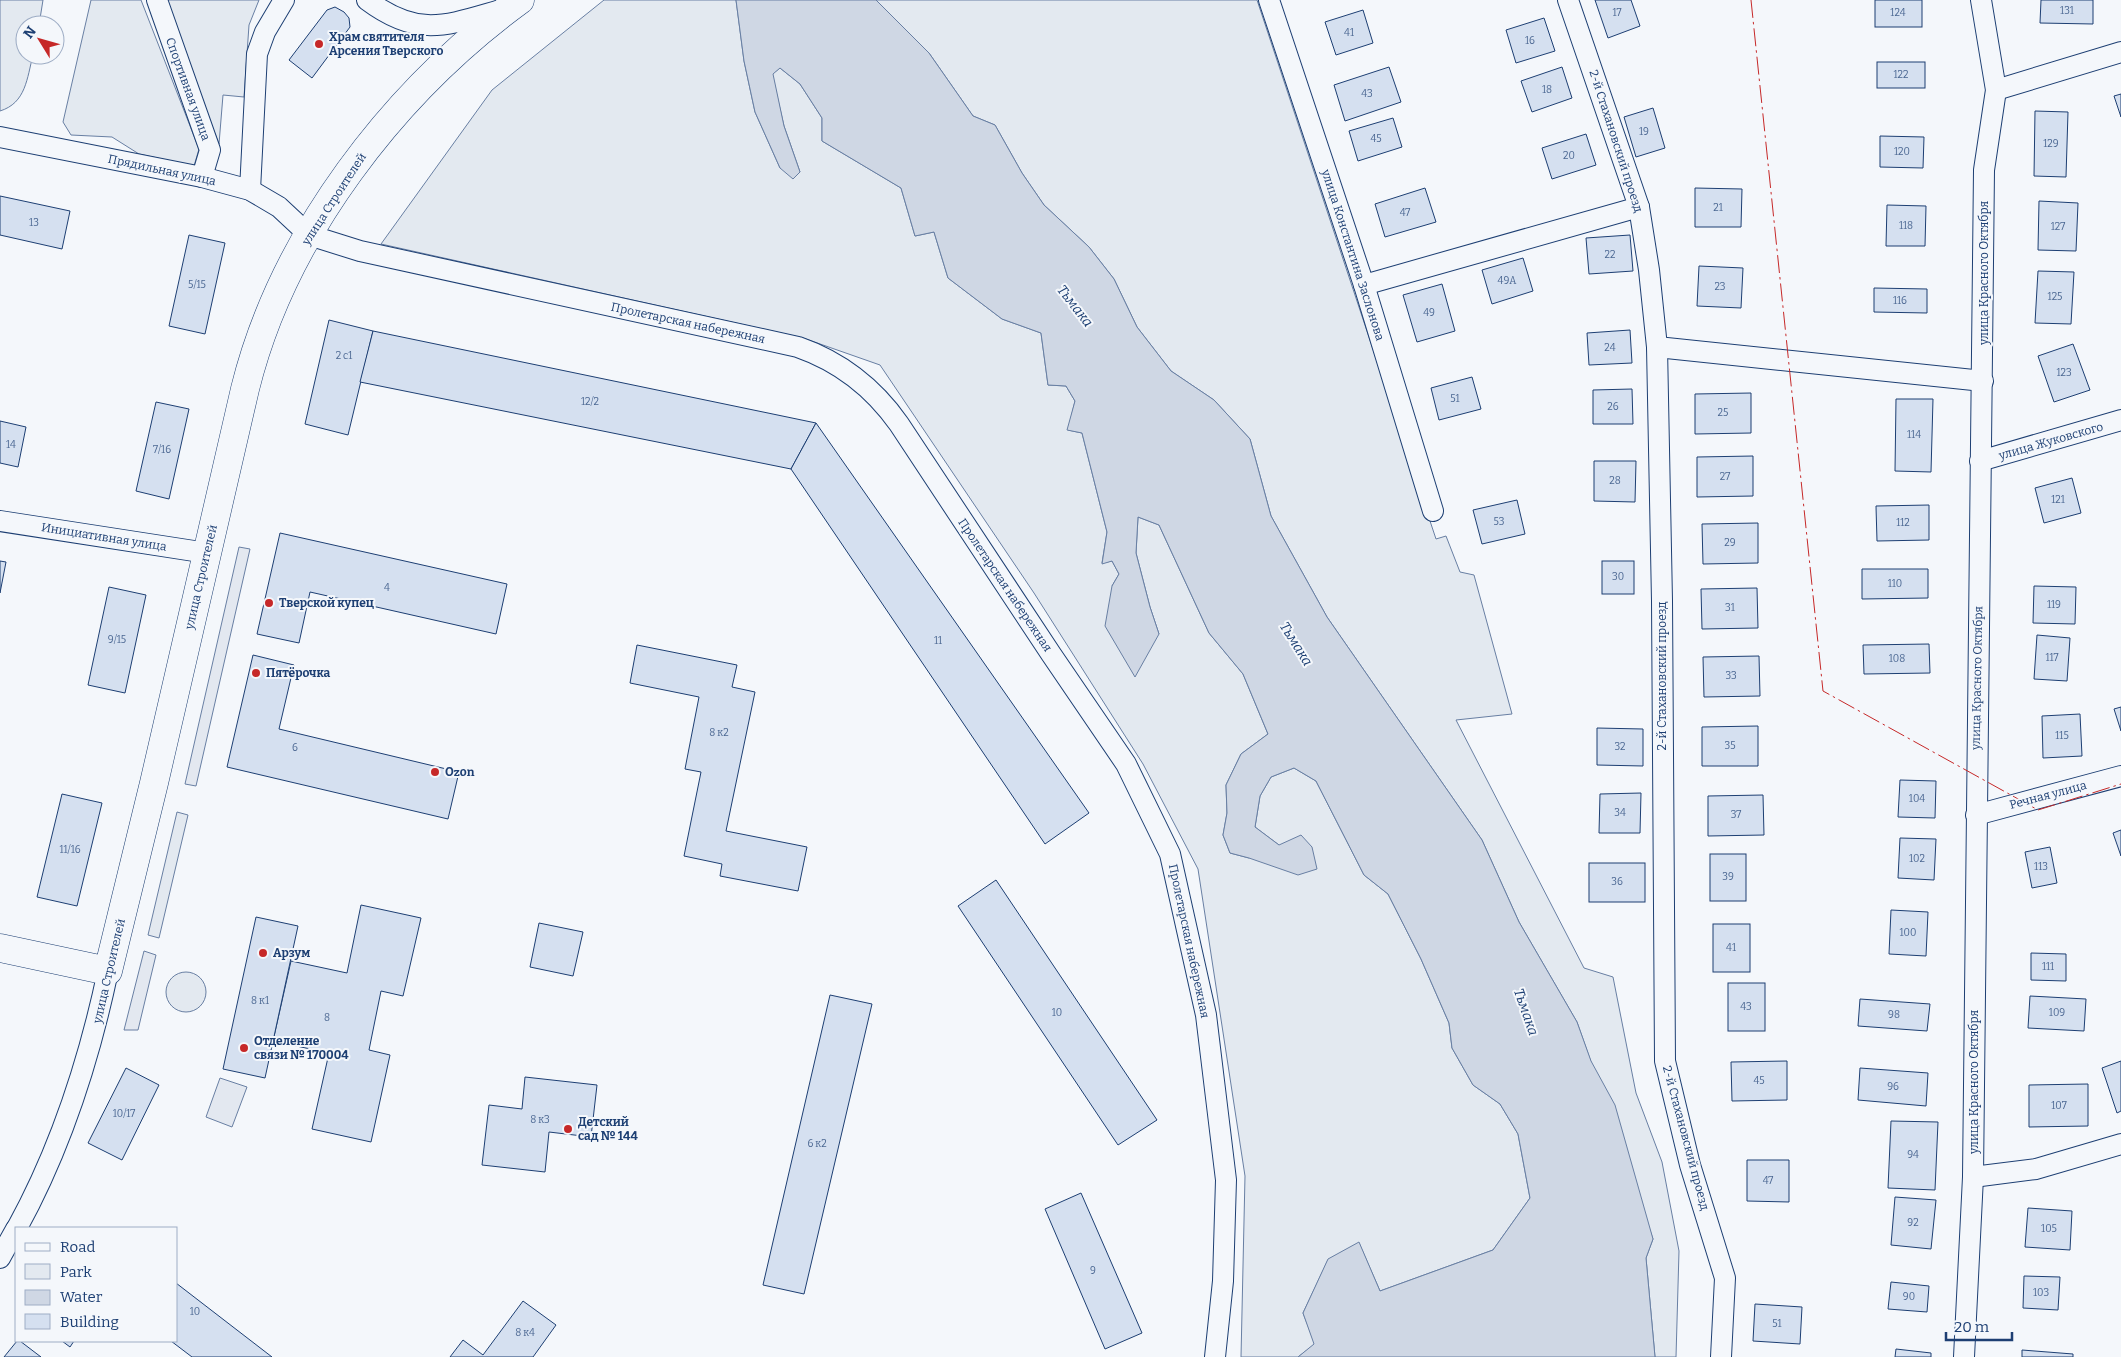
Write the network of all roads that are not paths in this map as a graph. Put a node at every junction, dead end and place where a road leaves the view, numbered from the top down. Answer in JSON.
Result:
{"nodes":[{"id":1,"x":156,"y":0,"type":"edge"},
{"id":2,"x":284,"y":0,"type":"edge"},
{"id":3,"x":367,"y":0,"type":"edge"},
{"id":4,"x":1268,"y":0,"type":"edge"},
{"id":5,"x":1568,"y":0,"type":"edge"},
{"id":6,"x":1981,"y":0,"type":"edge"},
{"id":7,"x":515,"y":4,"type":"edge"},
{"id":8,"x":2121,"y":52,"type":"edge"},
{"id":9,"x":1996,"y":90,"type":"junction"},
{"id":10,"x":0,"y":137,"type":"edge"},
{"id":11,"x":202,"y":177,"type":"junction"},
{"id":12,"x":250,"y":190,"type":"junction"},
{"id":13,"x":1639,"y":207,"type":"junction"},
{"id":14,"x":309,"y":235,"type":"junction"},
{"id":15,"x":1364,"y":285,"type":"junction"},
{"id":16,"x":1657,"y":347,"type":"junction"},
{"id":17,"x":1983,"y":381,"type":"junction"},
{"id":18,"x":2121,"y":420,"type":"edge"},
{"id":19,"x":1980,"y":461,"type":"junction"},
{"id":20,"x":1433,"y":511,"type":"dead end"},
{"id":21,"x":0,"y":521,"type":"edge"},
{"id":22,"x":207,"y":553,"type":"junction"},
{"id":23,"x":2121,"y":776,"type":"edge"},
{"id":24,"x":1976,"y":815,"type":"junction"},
{"id":25,"x":0,"y":948,"type":"edge"},
{"id":26,"x":108,"y":971,"type":"junction"},
{"id":27,"x":2121,"y":1144,"type":"edge"},
{"id":28,"x":1973,"y":1177,"type":"junction"},
{"id":29,"x":17,"y":1227,"type":"edge"},
{"id":30,"x":15,"y":1231,"type":"edge"},
{"id":31,"x":0,"y":1258,"type":"edge"},
{"id":32,"x":1215,"y":1357,"type":"edge"},
{"id":33,"x":1721,"y":1357,"type":"edge"},
{"id":34,"x":1964,"y":1357,"type":"edge"}],
"edges":[{"from":1,"to":11,"type":"street","name":"Спортивная улица"},
{"from":2,"to":12,"type":"street"},
{"from":3,"to":7,"type":"street"},
{"from":4,"to":15,"type":"street","name":"улица Константина Заслонова"},
{"from":5,"to":13,"type":"street","name":"2-й Стахановский проезд"},
{"from":6,"to":9,"type":"street","name":"улица Красного Октября"},
{"from":7,"to":14,"type":"main road","name":"улица Строителей"},
{"from":8,"to":9,"type":"street"},
{"from":9,"to":17,"type":"street","name":"улица Красного Октября"},
{"from":10,"to":11,"type":"street","name":"Прядильная улица"},
{"from":11,"to":12,"type":"street","name":"Прядильная улица"},
{"from":12,"to":14,"type":"street","name":"Прядильная улица"},
{"from":13,"to":15,"type":"street"},
{"from":13,"to":16,"type":"street","name":"2-й Стахановский проезд"},
{"from":14,"to":22,"type":"main road","name":"улица Строителей"},
{"from":14,"to":32,"type":"street","name":"Пролетарская набережная"},
{"from":15,"to":20,"type":"street","name":"улица Константина Заслонова"},
{"from":16,"to":17,"type":"street"},
{"from":16,"to":33,"type":"street","name":"2-й Стахановский проезд"},
{"from":17,"to":19,"type":"street","name":"улица Красного Октября"},
{"from":18,"to":19,"type":"street","name":"улица Жуковского"},
{"from":19,"to":24,"type":"street","name":"улица Красного Октября"},
{"from":21,"to":22,"type":"street","name":"Инициативная улица"},
{"from":22,"to":26,"type":"main road","name":"улица Строителей"},
{"from":23,"to":24,"type":"street","name":"Речная улица"},
{"from":24,"to":28,"type":"street","name":"улица Красного Октября"},
{"from":25,"to":26,"type":"main road"},
{"from":26,"to":29,"type":"street","name":"улица Строителей"},
{"from":27,"to":28,"type":"street"},
{"from":28,"to":34,"type":"street","name":"улица Красного Октября"},
{"from":30,"to":31,"type":"street","name":"улица Строителей"}]}
